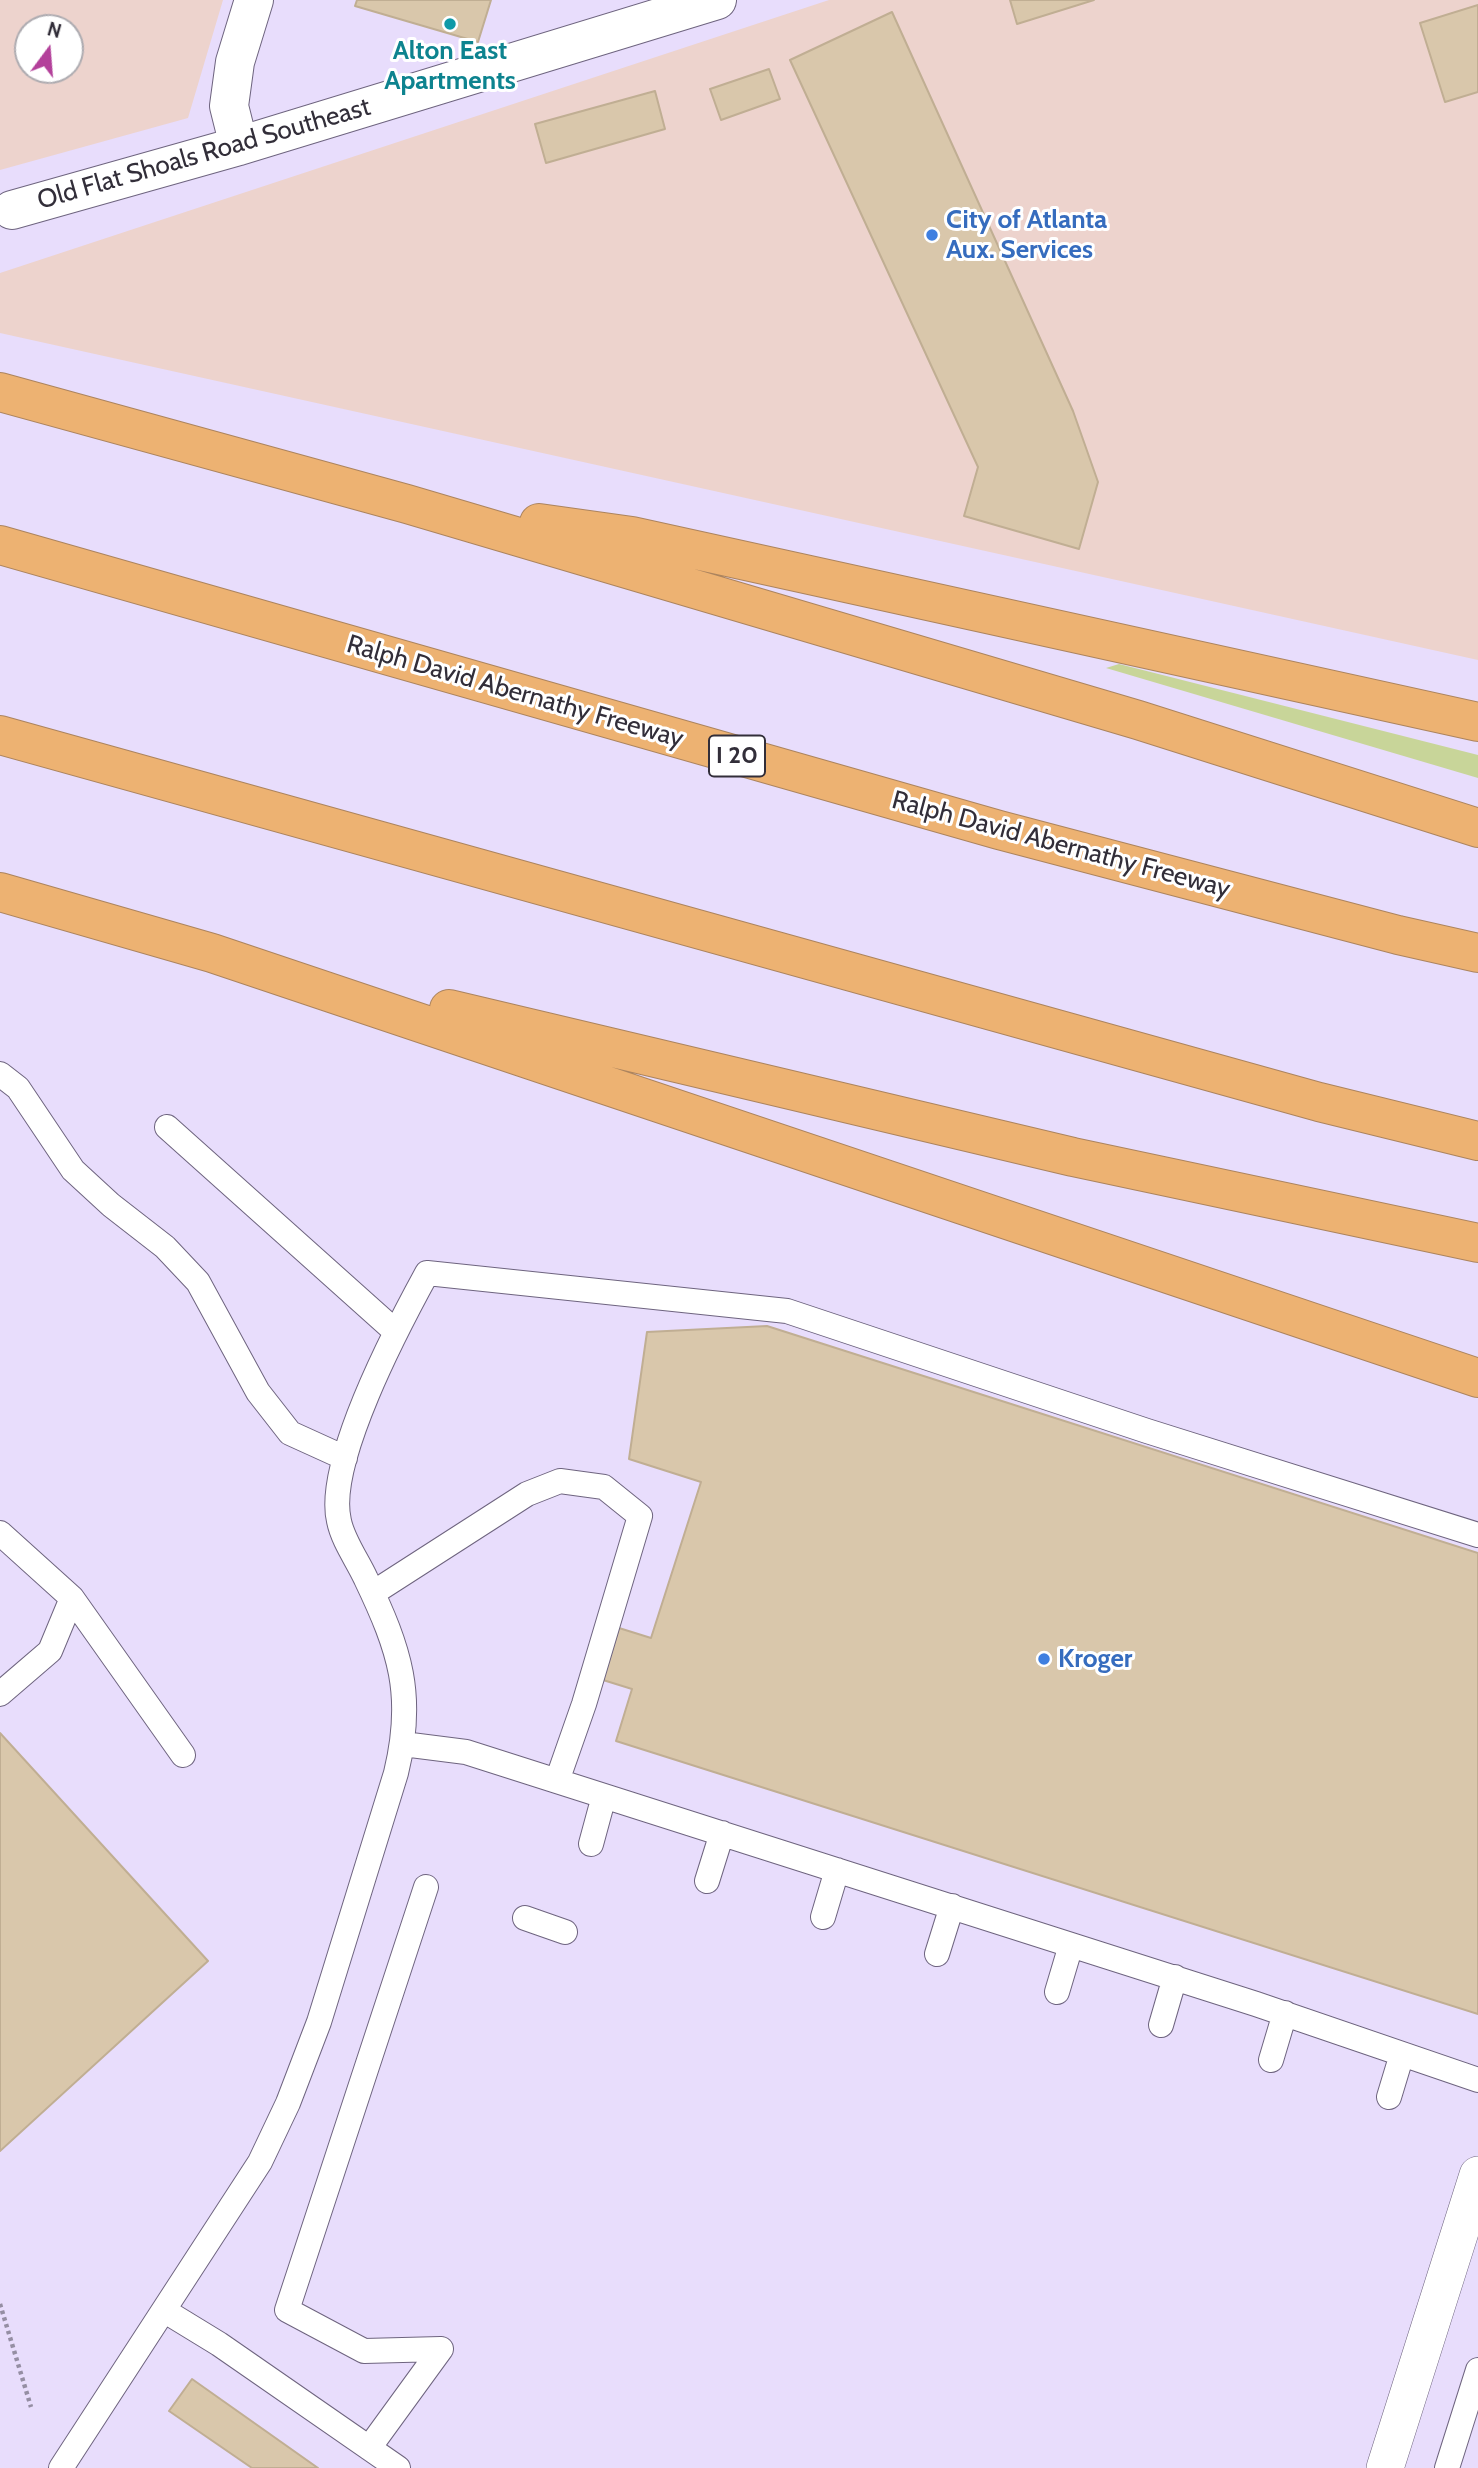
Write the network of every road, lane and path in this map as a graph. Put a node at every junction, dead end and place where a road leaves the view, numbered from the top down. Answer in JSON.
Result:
{"nodes":[{"id":1,"x":254,"y":0,"type":"edge"},
{"id":2,"x":717,"y":0,"type":"edge"},
{"id":3,"x":239,"y":146,"type":"junction"},
{"id":4,"x":6,"y":211,"type":"edge"},
{"id":5,"x":0,"y":392,"type":"edge"},
{"id":6,"x":407,"y":504,"type":"junction"},
{"id":7,"x":0,"y":545,"type":"edge"},
{"id":8,"x":1478,"y":722,"type":"edge"},
{"id":9,"x":0,"y":734,"type":"edge"},
{"id":10,"x":1478,"y":828,"type":"edge"},
{"id":11,"x":0,"y":892,"type":"edge"},
{"id":12,"x":212,"y":953,"type":"junction"},
{"id":13,"x":1478,"y":953,"type":"edge"},
{"id":14,"x":0,"y":1074,"type":"edge"},
{"id":15,"x":167,"y":1127,"type":"dead end"},
{"id":16,"x":1478,"y":1140,"type":"edge"},
{"id":17,"x":1478,"y":1244,"type":"edge"},
{"id":18,"x":396,"y":1332,"type":"junction"},
{"id":19,"x":1478,"y":1378,"type":"edge"},
{"id":20,"x":345,"y":1458,"type":"junction"},
{"id":21,"x":0,"y":1533,"type":"edge"},
{"id":22,"x":1478,"y":1535,"type":"edge"},
{"id":23,"x":373,"y":1593,"type":"junction"},
{"id":24,"x":72,"y":1598,"type":"junction"},
{"id":25,"x":0,"y":1694,"type":"edge"},
{"id":26,"x":403,"y":1744,"type":"junction"},
{"id":27,"x":183,"y":1755,"type":"dead end"},
{"id":28,"x":557,"y":1781,"type":"junction"},
{"id":29,"x":604,"y":1796,"type":"junction"},
{"id":30,"x":722,"y":1833,"type":"junction"},
{"id":31,"x":591,"y":1844,"type":"dead end"},
{"id":32,"x":837,"y":1870,"type":"junction"},
{"id":33,"x":707,"y":1881,"type":"dead end"},
{"id":34,"x":426,"y":1887,"type":"dead end"},
{"id":35,"x":952,"y":1906,"type":"junction"},
{"id":36,"x":823,"y":1917,"type":"dead end"},
{"id":37,"x":525,"y":1919,"type":"dead end"},
{"id":38,"x":565,"y":1932,"type":"dead end"},
{"id":39,"x":1072,"y":1945,"type":"junction"},
{"id":40,"x":937,"y":1954,"type":"dead end"},
{"id":41,"x":1175,"y":1977,"type":"junction"},
{"id":42,"x":1057,"y":1992,"type":"dead end"},
{"id":43,"x":1285,"y":2013,"type":"junction"},
{"id":44,"x":1161,"y":2025,"type":"dead end"},
{"id":45,"x":1402,"y":2054,"type":"junction"},
{"id":46,"x":1271,"y":2060,"type":"dead end"},
{"id":47,"x":1478,"y":2080,"type":"edge"},
{"id":48,"x":1389,"y":2097,"type":"dead end"},
{"id":49,"x":1478,"y":2175,"type":"edge"},
{"id":50,"x":0,"y":2304,"type":"edge"},
{"id":51,"x":165,"y":2311,"type":"junction"},
{"id":52,"x":1478,"y":2370,"type":"edge"},
{"id":53,"x":31,"y":2407,"type":"dead end"},
{"id":54,"x":369,"y":2448,"type":"junction"},
{"id":55,"x":61,"y":2468,"type":"edge"},
{"id":56,"x":398,"y":2468,"type":"edge"},
{"id":57,"x":1385,"y":2468,"type":"edge"},
{"id":58,"x":1447,"y":2468,"type":"edge"}],
"edges":[{"from":1,"to":3,"type":"street"},
{"from":2,"to":3,"type":"street","name":"Old Flat Shoals Road Southeast"},
{"from":3,"to":4,"type":"street","name":"Old Flat Shoals Road Southeast"},
{"from":5,"to":6,"type":"highway"},
{"from":6,"to":8,"type":"highway"},
{"from":6,"to":10,"type":"highway"},
{"from":7,"to":13,"type":"highway","name":"Ralph David Abernathy Freeway","number":"I 20"},
{"from":9,"to":16,"type":"highway"},
{"from":11,"to":12,"type":"highway"},
{"from":12,"to":17,"type":"highway"},
{"from":12,"to":19,"type":"highway"},
{"from":14,"to":20,"type":"lane"},
{"from":15,"to":18,"type":"lane"},
{"from":18,"to":20,"type":"lane"},
{"from":18,"to":22,"type":"lane"},
{"from":20,"to":23,"type":"lane"},
{"from":21,"to":24,"type":"lane"},
{"from":23,"to":26,"type":"lane"},
{"from":23,"to":28,"type":"lane"},
{"from":24,"to":25,"type":"lane"},
{"from":24,"to":27,"type":"lane"},
{"from":26,"to":28,"type":"lane"},
{"from":26,"to":51,"type":"lane"},
{"from":28,"to":29,"type":"lane"},
{"from":29,"to":30,"type":"lane"},
{"from":29,"to":31,"type":"lane"},
{"from":30,"to":32,"type":"lane"},
{"from":30,"to":33,"type":"lane"},
{"from":32,"to":35,"type":"lane"},
{"from":32,"to":36,"type":"lane"},
{"from":34,"to":54,"type":"lane"},
{"from":35,"to":39,"type":"lane"},
{"from":35,"to":40,"type":"lane"},
{"from":37,"to":38,"type":"lane"},
{"from":39,"to":41,"type":"lane"},
{"from":39,"to":42,"type":"lane"},
{"from":41,"to":43,"type":"lane"},
{"from":41,"to":44,"type":"lane"},
{"from":43,"to":45,"type":"lane"},
{"from":43,"to":46,"type":"lane"},
{"from":45,"to":47,"type":"lane"},
{"from":45,"to":48,"type":"lane"},
{"from":49,"to":57,"type":"street"},
{"from":50,"to":53,"type":"path"},
{"from":51,"to":54,"type":"lane"},
{"from":51,"to":55,"type":"lane"},
{"from":52,"to":58,"type":"lane"},
{"from":54,"to":56,"type":"lane"}]}
